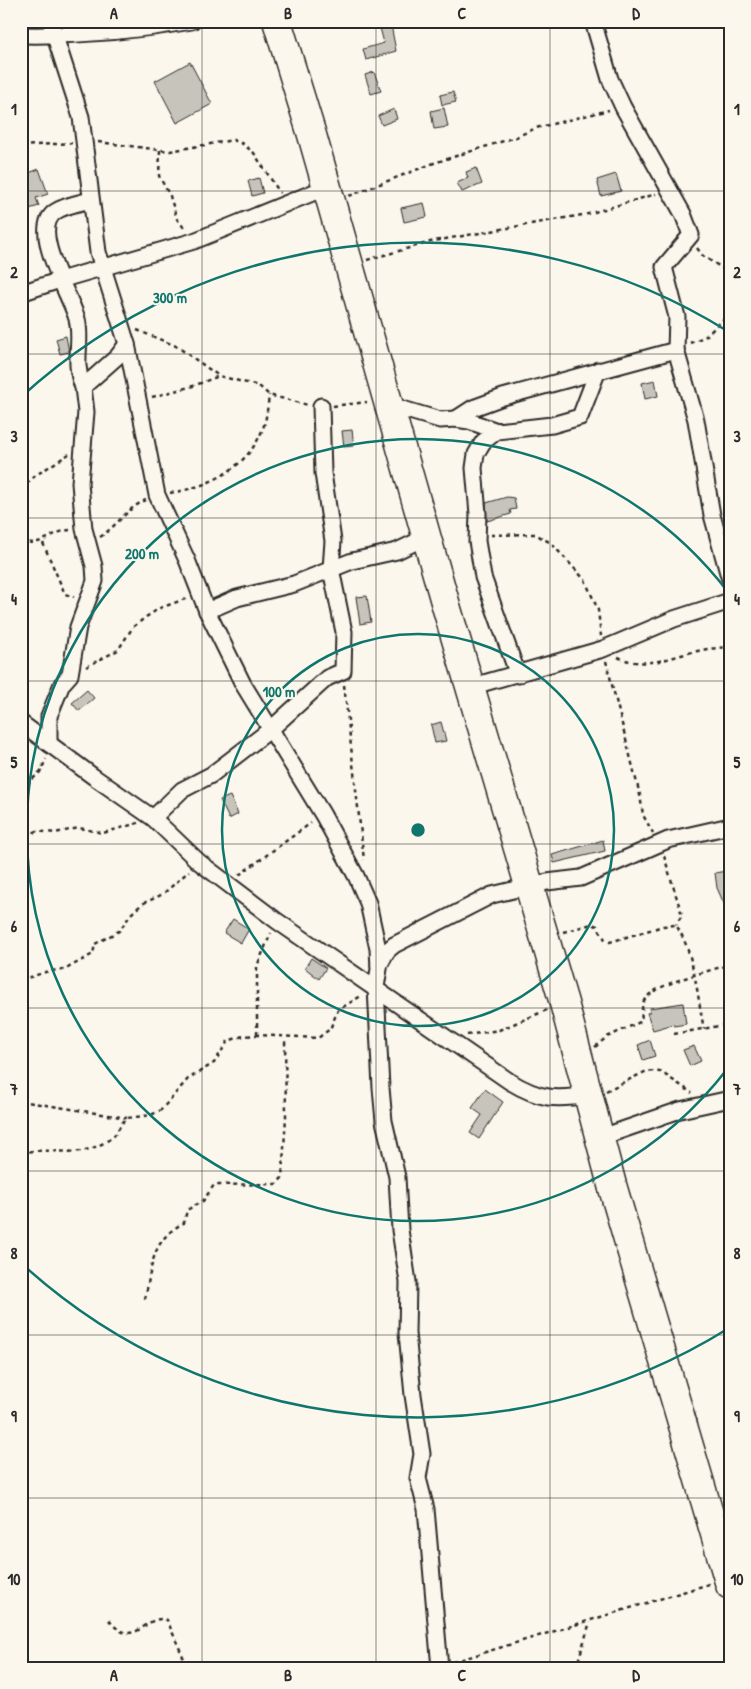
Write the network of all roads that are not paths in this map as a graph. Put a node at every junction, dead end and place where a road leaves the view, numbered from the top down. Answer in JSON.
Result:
{"nodes":[{"id":1,"x":50,"y":21,"type":"edge"},
{"id":2,"x":192,"y":21,"type":"edge"},
{"id":3,"x":277,"y":21,"type":"edge"},
{"id":4,"x":593,"y":21,"type":"edge"},
{"id":5,"x":21,"y":35,"type":"edge"},
{"id":6,"x":56,"y":36,"type":"junction"},
{"id":7,"x":329,"y":194,"type":"junction"},
{"id":8,"x":92,"y":200,"type":"junction"},
{"id":9,"x":103,"y":268,"type":"junction"},
{"id":10,"x":60,"y":280,"type":"junction"},
{"id":11,"x":21,"y":293,"type":"edge"},
{"id":12,"x":127,"y":344,"type":"junction"},
{"id":13,"x":676,"y":350,"type":"junction"},
{"id":14,"x":598,"y":370,"type":"junction"},
{"id":15,"x":83,"y":387,"type":"junction"},
{"id":16,"x":389,"y":405,"type":"junction"},
{"id":17,"x":321,"y":406,"type":"road end"},
{"id":18,"x":456,"y":419,"type":"junction"},
{"id":19,"x":497,"y":431,"type":"junction"},
{"id":20,"x":426,"y":538,"type":"junction"},
{"id":21,"x":331,"y":569,"type":"junction"},
{"id":22,"x":730,"y":580,"type":"edge"},
{"id":23,"x":730,"y":601,"type":"edge"},
{"id":24,"x":207,"y":611,"type":"junction"},
{"id":25,"x":518,"y":675,"type":"junction"},
{"id":26,"x":470,"y":687,"type":"junction"},
{"id":27,"x":21,"y":723,"type":"edge"},
{"id":28,"x":271,"y":729,"type":"junction"},
{"id":29,"x":48,"y":744,"type":"junction"},
{"id":30,"x":153,"y":818,"type":"junction"},
{"id":31,"x":730,"y":826,"type":"edge"},
{"id":32,"x":528,"y":887,"type":"junction"},
{"id":33,"x":379,"y":966,"type":"junction"},
{"id":34,"x":376,"y":988,"type":"junction"},
{"id":35,"x":590,"y":1095,"type":"junction"},
{"id":36,"x":730,"y":1099,"type":"edge"},
{"id":37,"x":599,"y":1138,"type":"junction"},
{"id":38,"x":729,"y":1582,"type":"edge"},
{"id":39,"x":440,"y":1667,"type":"edge"}],
"edges":[{"from":1,"to":6,"type":"street"},
{"from":2,"to":6,"type":"street"},
{"from":3,"to":7,"type":"highway"},
{"from":4,"to":13,"type":"street"},
{"from":5,"to":6,"type":"street"},
{"from":6,"to":8,"type":"street"},
{"from":7,"to":9,"type":"street"},
{"from":7,"to":16,"type":"highway"},
{"from":8,"to":9,"type":"street"},
{"from":8,"to":10,"type":"street"},
{"from":9,"to":10,"type":"street"},
{"from":9,"to":12,"type":"street"},
{"from":10,"to":11,"type":"street"},
{"from":10,"to":15,"type":"street"},
{"from":12,"to":15,"type":"street"},
{"from":12,"to":24,"type":"street"},
{"from":13,"to":14,"type":"street"},
{"from":13,"to":22,"type":"street"},
{"from":14,"to":18,"type":"street"},
{"from":14,"to":19,"type":"street"},
{"from":15,"to":29,"type":"street"},
{"from":16,"to":18,"type":"street"},
{"from":16,"to":20,"type":"highway"},
{"from":17,"to":21,"type":"street"},
{"from":18,"to":19,"type":"street"},
{"from":19,"to":25,"type":"street"},
{"from":20,"to":21,"type":"street"},
{"from":20,"to":26,"type":"highway"},
{"from":21,"to":24,"type":"street"},
{"from":21,"to":28,"type":"street"},
{"from":23,"to":25,"type":"street"},
{"from":24,"to":28,"type":"street"},
{"from":25,"to":26,"type":"street"},
{"from":26,"to":32,"type":"highway"},
{"from":27,"to":29,"type":"street"},
{"from":28,"to":30,"type":"street"},
{"from":28,"to":33,"type":"street"},
{"from":29,"to":30,"type":"street"},
{"from":30,"to":34,"type":"street"},
{"from":31,"to":32,"type":"street"},
{"from":32,"to":33,"type":"street"},
{"from":32,"to":35,"type":"highway"},
{"from":33,"to":34,"type":"street"},
{"from":34,"to":35,"type":"street"},
{"from":34,"to":39,"type":"street"},
{"from":35,"to":37,"type":"highway"},
{"from":36,"to":37,"type":"street"},
{"from":37,"to":38,"type":"highway"}]}
